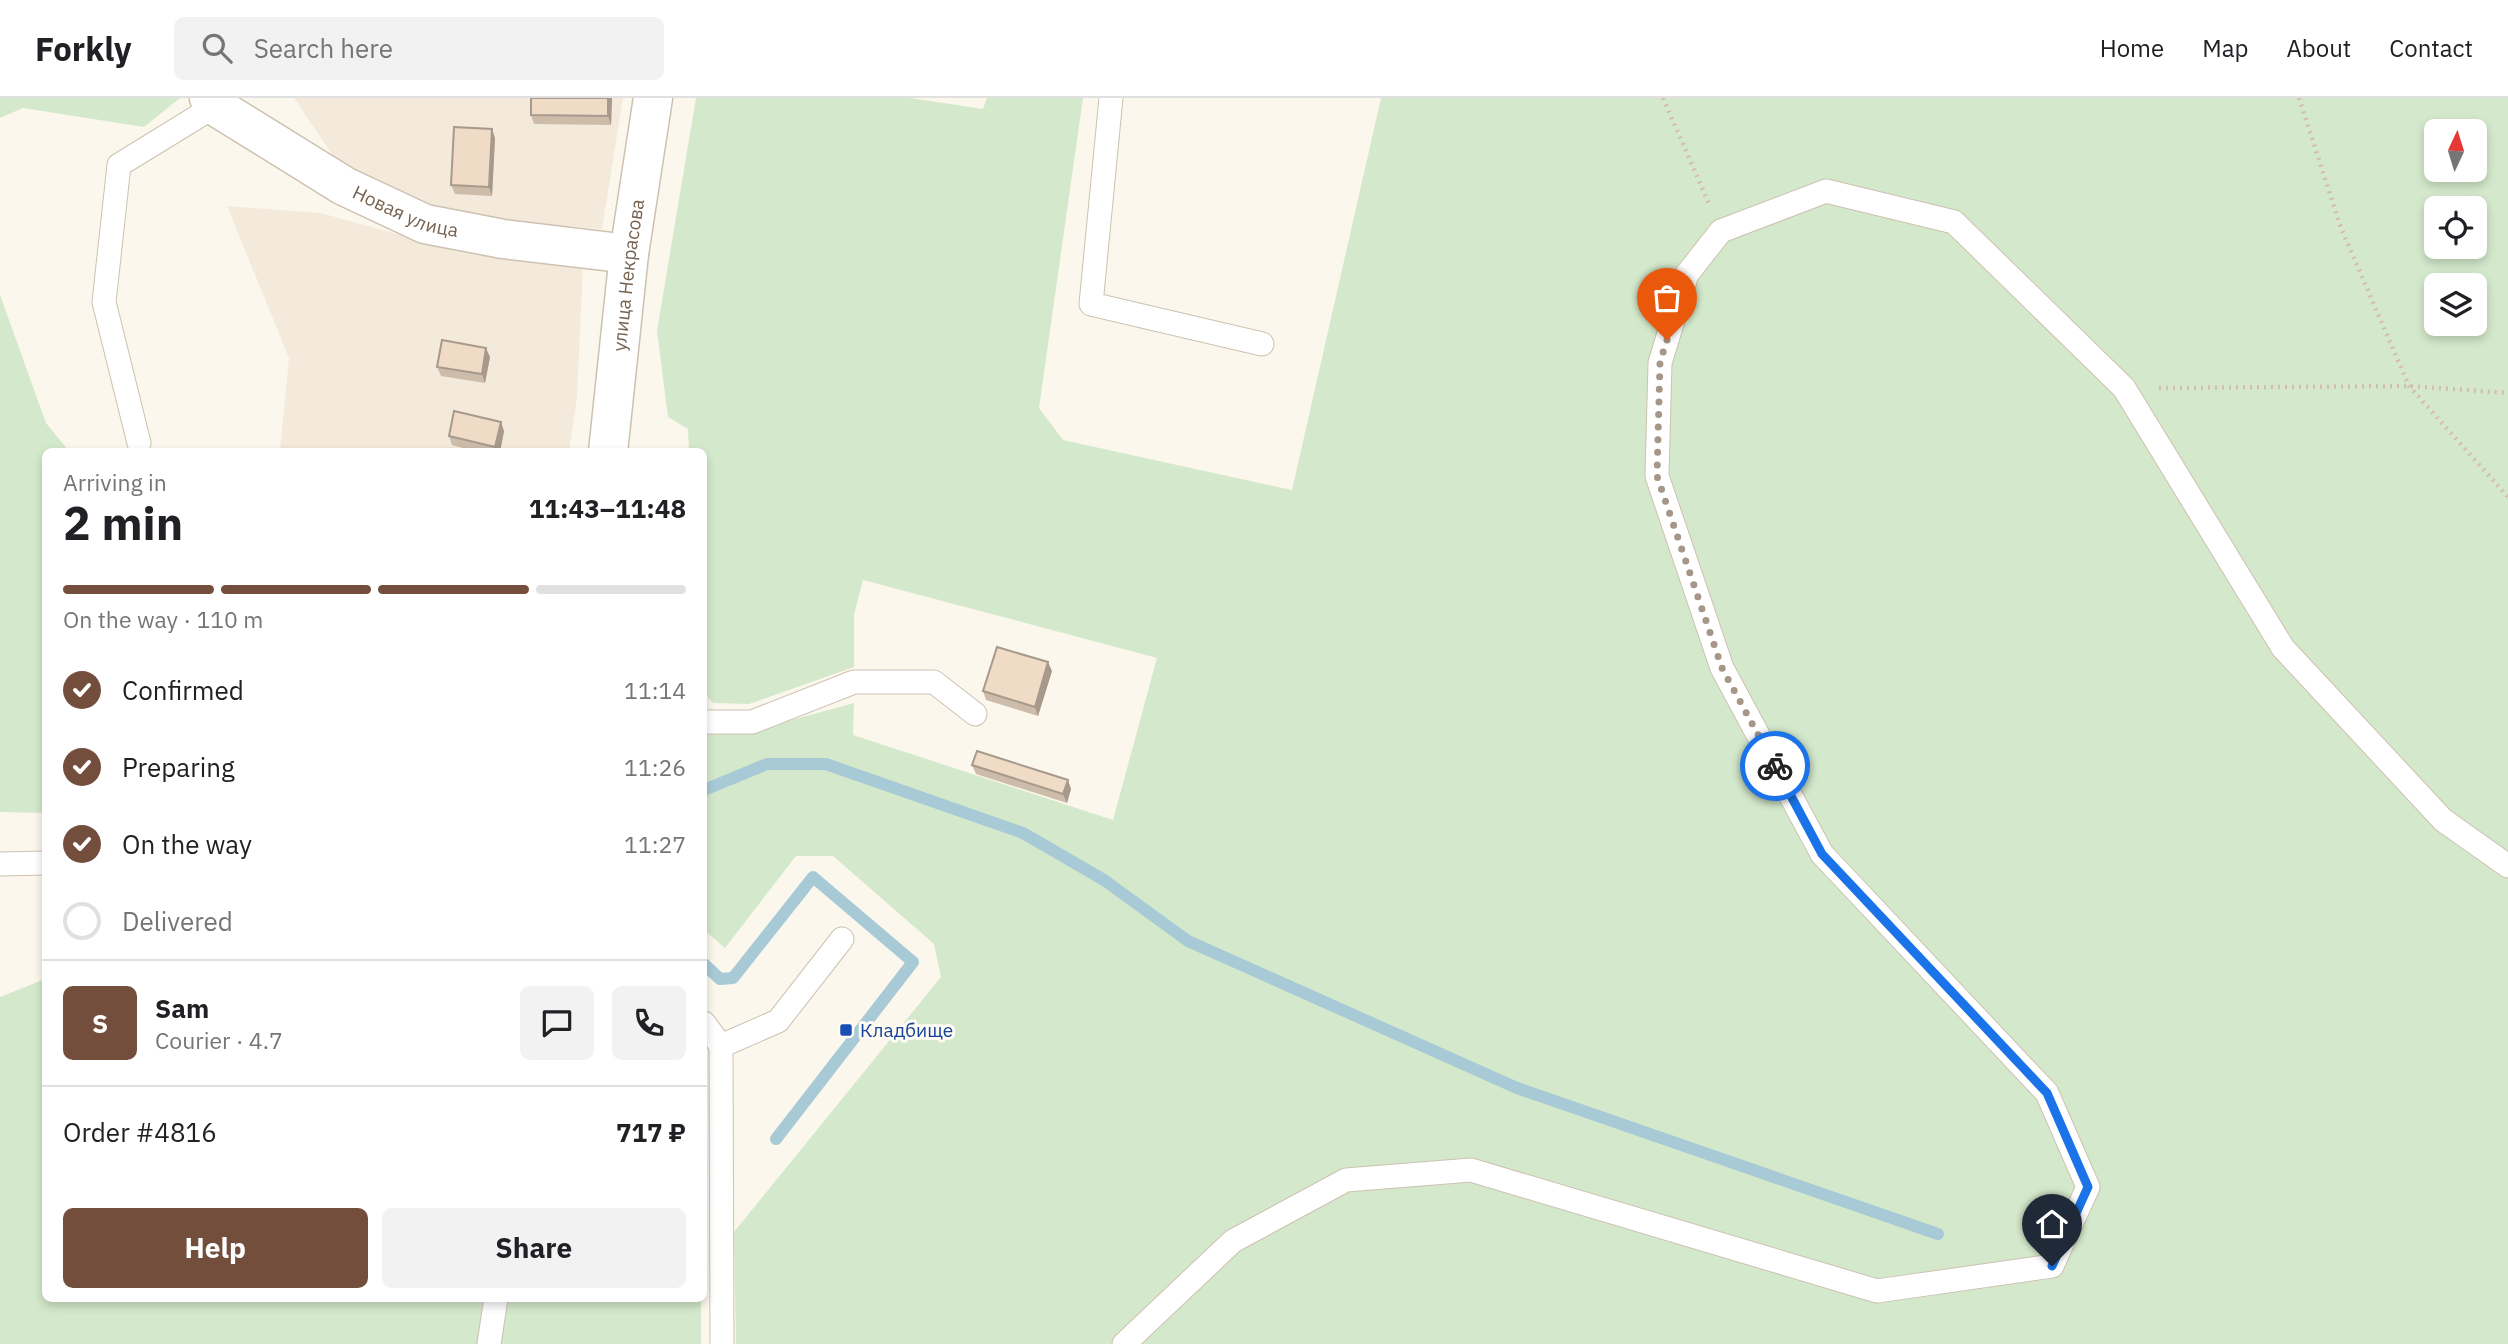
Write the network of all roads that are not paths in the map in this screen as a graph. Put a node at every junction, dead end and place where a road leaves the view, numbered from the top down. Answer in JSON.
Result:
{"nodes":[{"id":1,"x":653,"y":98,"type":"edge"},
{"id":2,"x":1111,"y":98,"type":"edge"},
{"id":3,"x":212,"y":102,"type":"edge"},
{"id":4,"x":629,"y":254,"type":"junction"},
{"id":5,"x":1262,"y":344,"type":"dead end"},
{"id":6,"x":139,"y":443,"type":"dead end"},
{"id":7,"x":608,"y":448,"type":"edge"},
{"id":8,"x":975,"y":714,"type":"dead end"},
{"id":9,"x":707,"y":722,"type":"edge"},
{"id":10,"x":42,"y":863,"type":"edge"},
{"id":11,"x":0,"y":864,"type":"edge"},
{"id":12,"x":2508,"y":866,"type":"edge"},
{"id":13,"x":842,"y":939,"type":"dead end"},
{"id":14,"x":707,"y":1027,"type":"edge"},
{"id":15,"x":720,"y":1046,"type":"junction"},
{"id":16,"x":495,"y":1302,"type":"edge"},
{"id":17,"x":489,"y":1344,"type":"edge"},
{"id":18,"x":722,"y":1344,"type":"edge"},
{"id":19,"x":1124,"y":1344,"type":"edge"}],
"edges":[{"from":1,"to":4,"type":"street","name":"улица Некрасова"},
{"from":2,"to":5,"type":"lane"},
{"from":3,"to":4,"type":"street","name":"Новая улица"},
{"from":3,"to":6,"type":"lane"},
{"from":4,"to":7,"type":"street","name":"улица Некрасова"},
{"from":8,"to":9,"type":"lane"},
{"from":10,"to":11,"type":"lane"},
{"from":12,"to":19,"type":"lane"},
{"from":13,"to":15,"type":"lane"},
{"from":14,"to":15,"type":"lane"},
{"from":15,"to":18,"type":"lane"},
{"from":16,"to":17,"type":"lane"}]}
